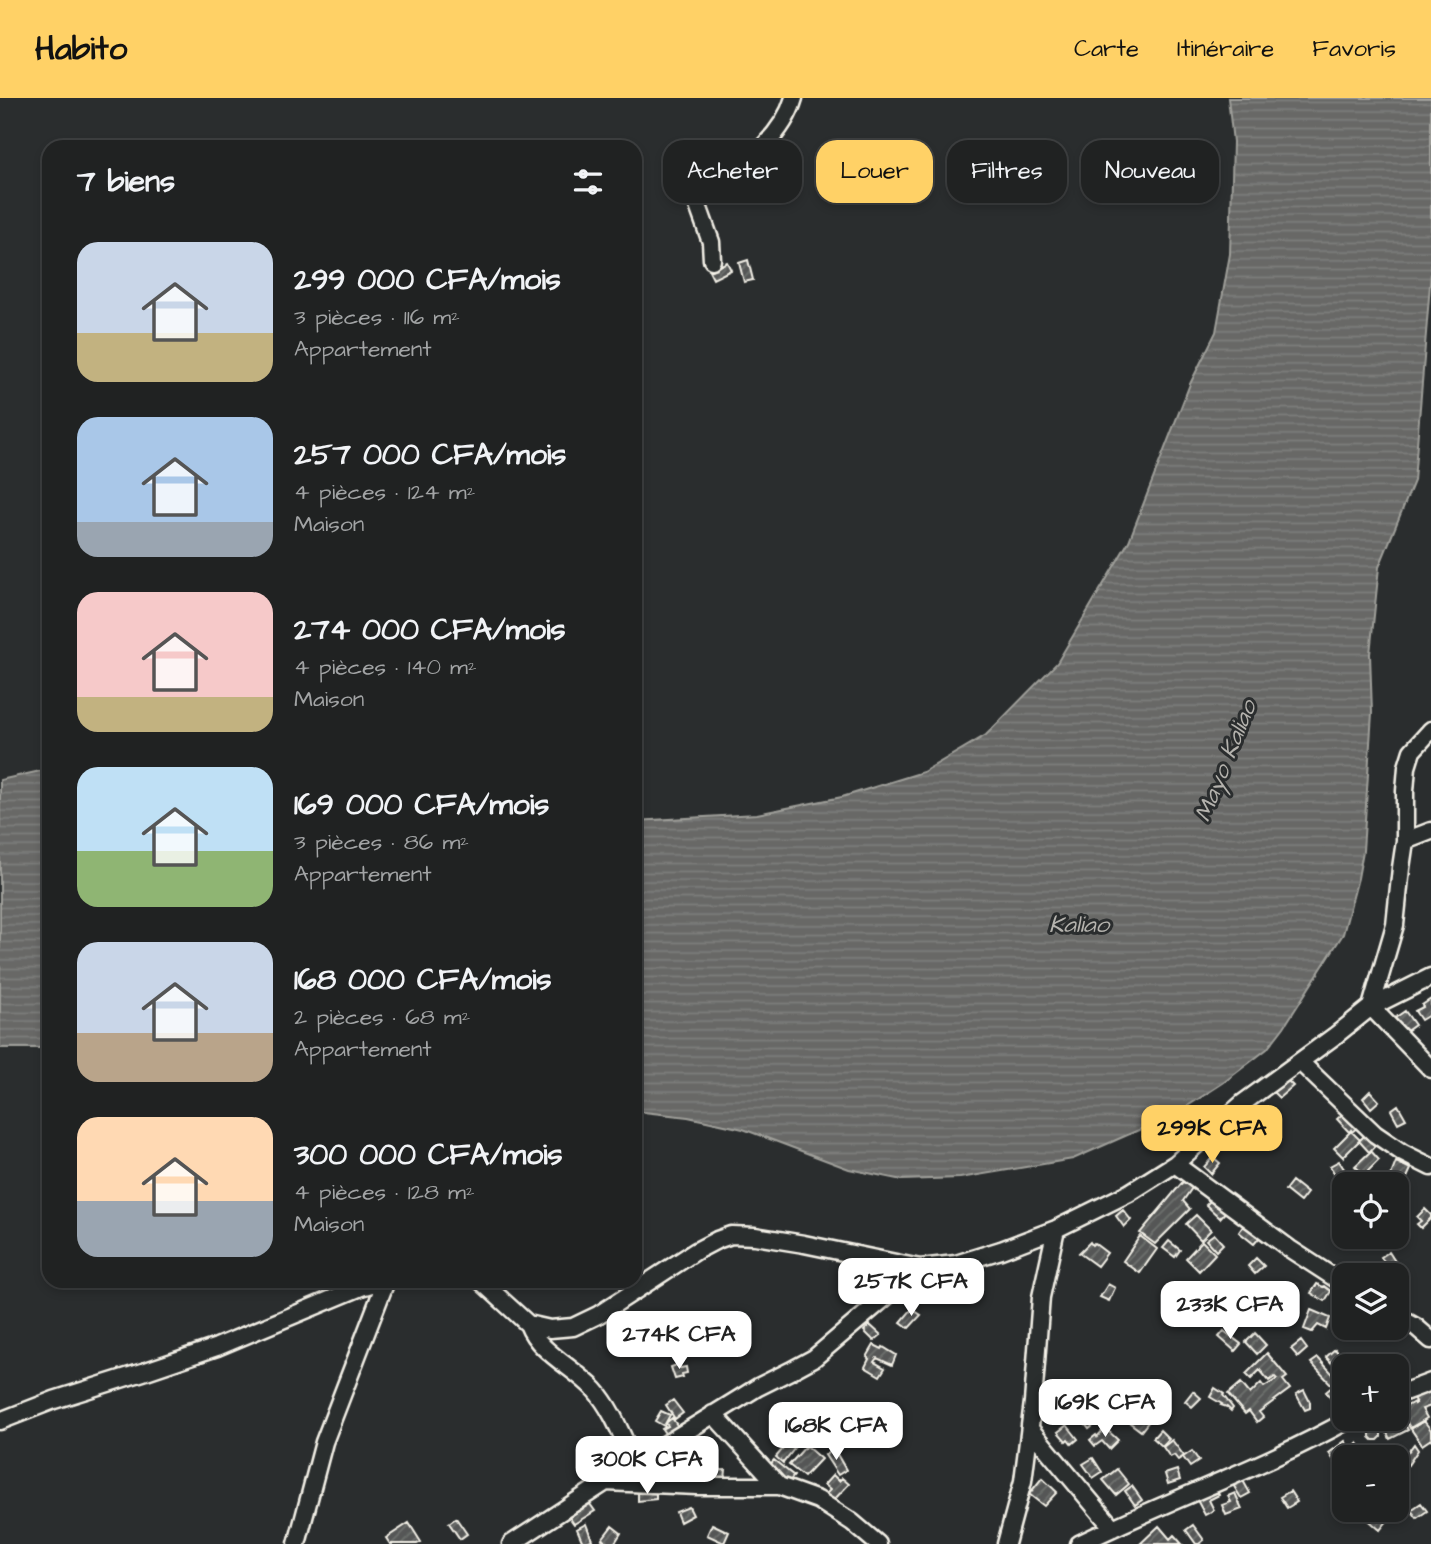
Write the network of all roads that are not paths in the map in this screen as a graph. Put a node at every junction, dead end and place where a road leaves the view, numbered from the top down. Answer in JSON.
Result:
{"nodes":[{"id":1,"x":794,"y":98,"type":"edge"},
{"id":2,"x":712,"y":260,"type":"dead end"},
{"id":3,"x":1431,"y":730,"type":"edge"},
{"id":4,"x":1431,"y":831,"type":"edge"},
{"id":5,"x":1405,"y":841,"type":"junction"},
{"id":6,"x":1431,"y":977,"type":"edge"},
{"id":7,"x":1371,"y":1007,"type":"junction"},
{"id":8,"x":1300,"y":1062,"type":"junction"},
{"id":9,"x":1431,"y":1069,"type":"edge"},
{"id":10,"x":1175,"y":1164,"type":"junction"},
{"id":11,"x":1431,"y":1167,"type":"edge"},
{"id":12,"x":1056,"y":1229,"type":"junction"},
{"id":13,"x":920,"y":1269,"type":"junction"},
{"id":14,"x":1332,"y":1276,"type":"edge"},
{"id":15,"x":642,"y":1286,"type":"edge"},
{"id":16,"x":358,"y":1288,"type":"edge"},
{"id":17,"x":381,"y":1288,"type":"edge"},
{"id":18,"x":489,"y":1288,"type":"edge"},
{"id":19,"x":639,"y":1288,"type":"edge"},
{"id":20,"x":1409,"y":1323,"type":"edge"},
{"id":21,"x":528,"y":1324,"type":"junction"},
{"id":22,"x":1431,"y":1340,"type":"edge"},
{"id":23,"x":1431,"y":1382,"type":"edge"},
{"id":24,"x":1409,"y":1390,"type":"edge"},
{"id":25,"x":713,"y":1414,"type":"junction"},
{"id":26,"x":0,"y":1421,"type":"edge"},
{"id":27,"x":1332,"y":1428,"type":"edge"},
{"id":28,"x":1030,"y":1429,"type":"junction"},
{"id":29,"x":635,"y":1463,"type":"junction"},
{"id":30,"x":606,"y":1482,"type":"junction"},
{"id":31,"x":779,"y":1486,"type":"junction"},
{"id":32,"x":1113,"y":1528,"type":"junction"},
{"id":33,"x":297,"y":1544,"type":"edge"},
{"id":34,"x":511,"y":1544,"type":"edge"},
{"id":35,"x":878,"y":1544,"type":"edge"},
{"id":36,"x":1006,"y":1544,"type":"edge"},
{"id":37,"x":1079,"y":1544,"type":"edge"}],
"edges":[{"from":1,"to":2,"type":"street"},
{"from":3,"to":5,"type":"street"},
{"from":4,"to":5,"type":"street"},
{"from":5,"to":7,"type":"street"},
{"from":6,"to":7,"type":"street"},
{"from":7,"to":8,"type":"street"},
{"from":7,"to":9,"type":"street"},
{"from":8,"to":10,"type":"street"},
{"from":8,"to":11,"type":"street"},
{"from":10,"to":12,"type":"street"},
{"from":10,"to":14,"type":"street"},
{"from":12,"to":13,"type":"street"},
{"from":12,"to":28,"type":"street"},
{"from":13,"to":15,"type":"street"},
{"from":13,"to":25,"type":"street"},
{"from":16,"to":26,"type":"street"},
{"from":17,"to":33,"type":"street"},
{"from":18,"to":21,"type":"street"},
{"from":19,"to":21,"type":"street"},
{"from":20,"to":22,"type":"street"},
{"from":21,"to":29,"type":"street"},
{"from":23,"to":24,"type":"street"},
{"from":25,"to":29,"type":"street"},
{"from":25,"to":31,"type":"street"},
{"from":27,"to":32,"type":"street"},
{"from":28,"to":32,"type":"street"},
{"from":28,"to":36,"type":"street"},
{"from":29,"to":30,"type":"street"},
{"from":30,"to":31,"type":"street"},
{"from":30,"to":34,"type":"street"},
{"from":31,"to":35,"type":"street"},
{"from":32,"to":37,"type":"street"}]}
